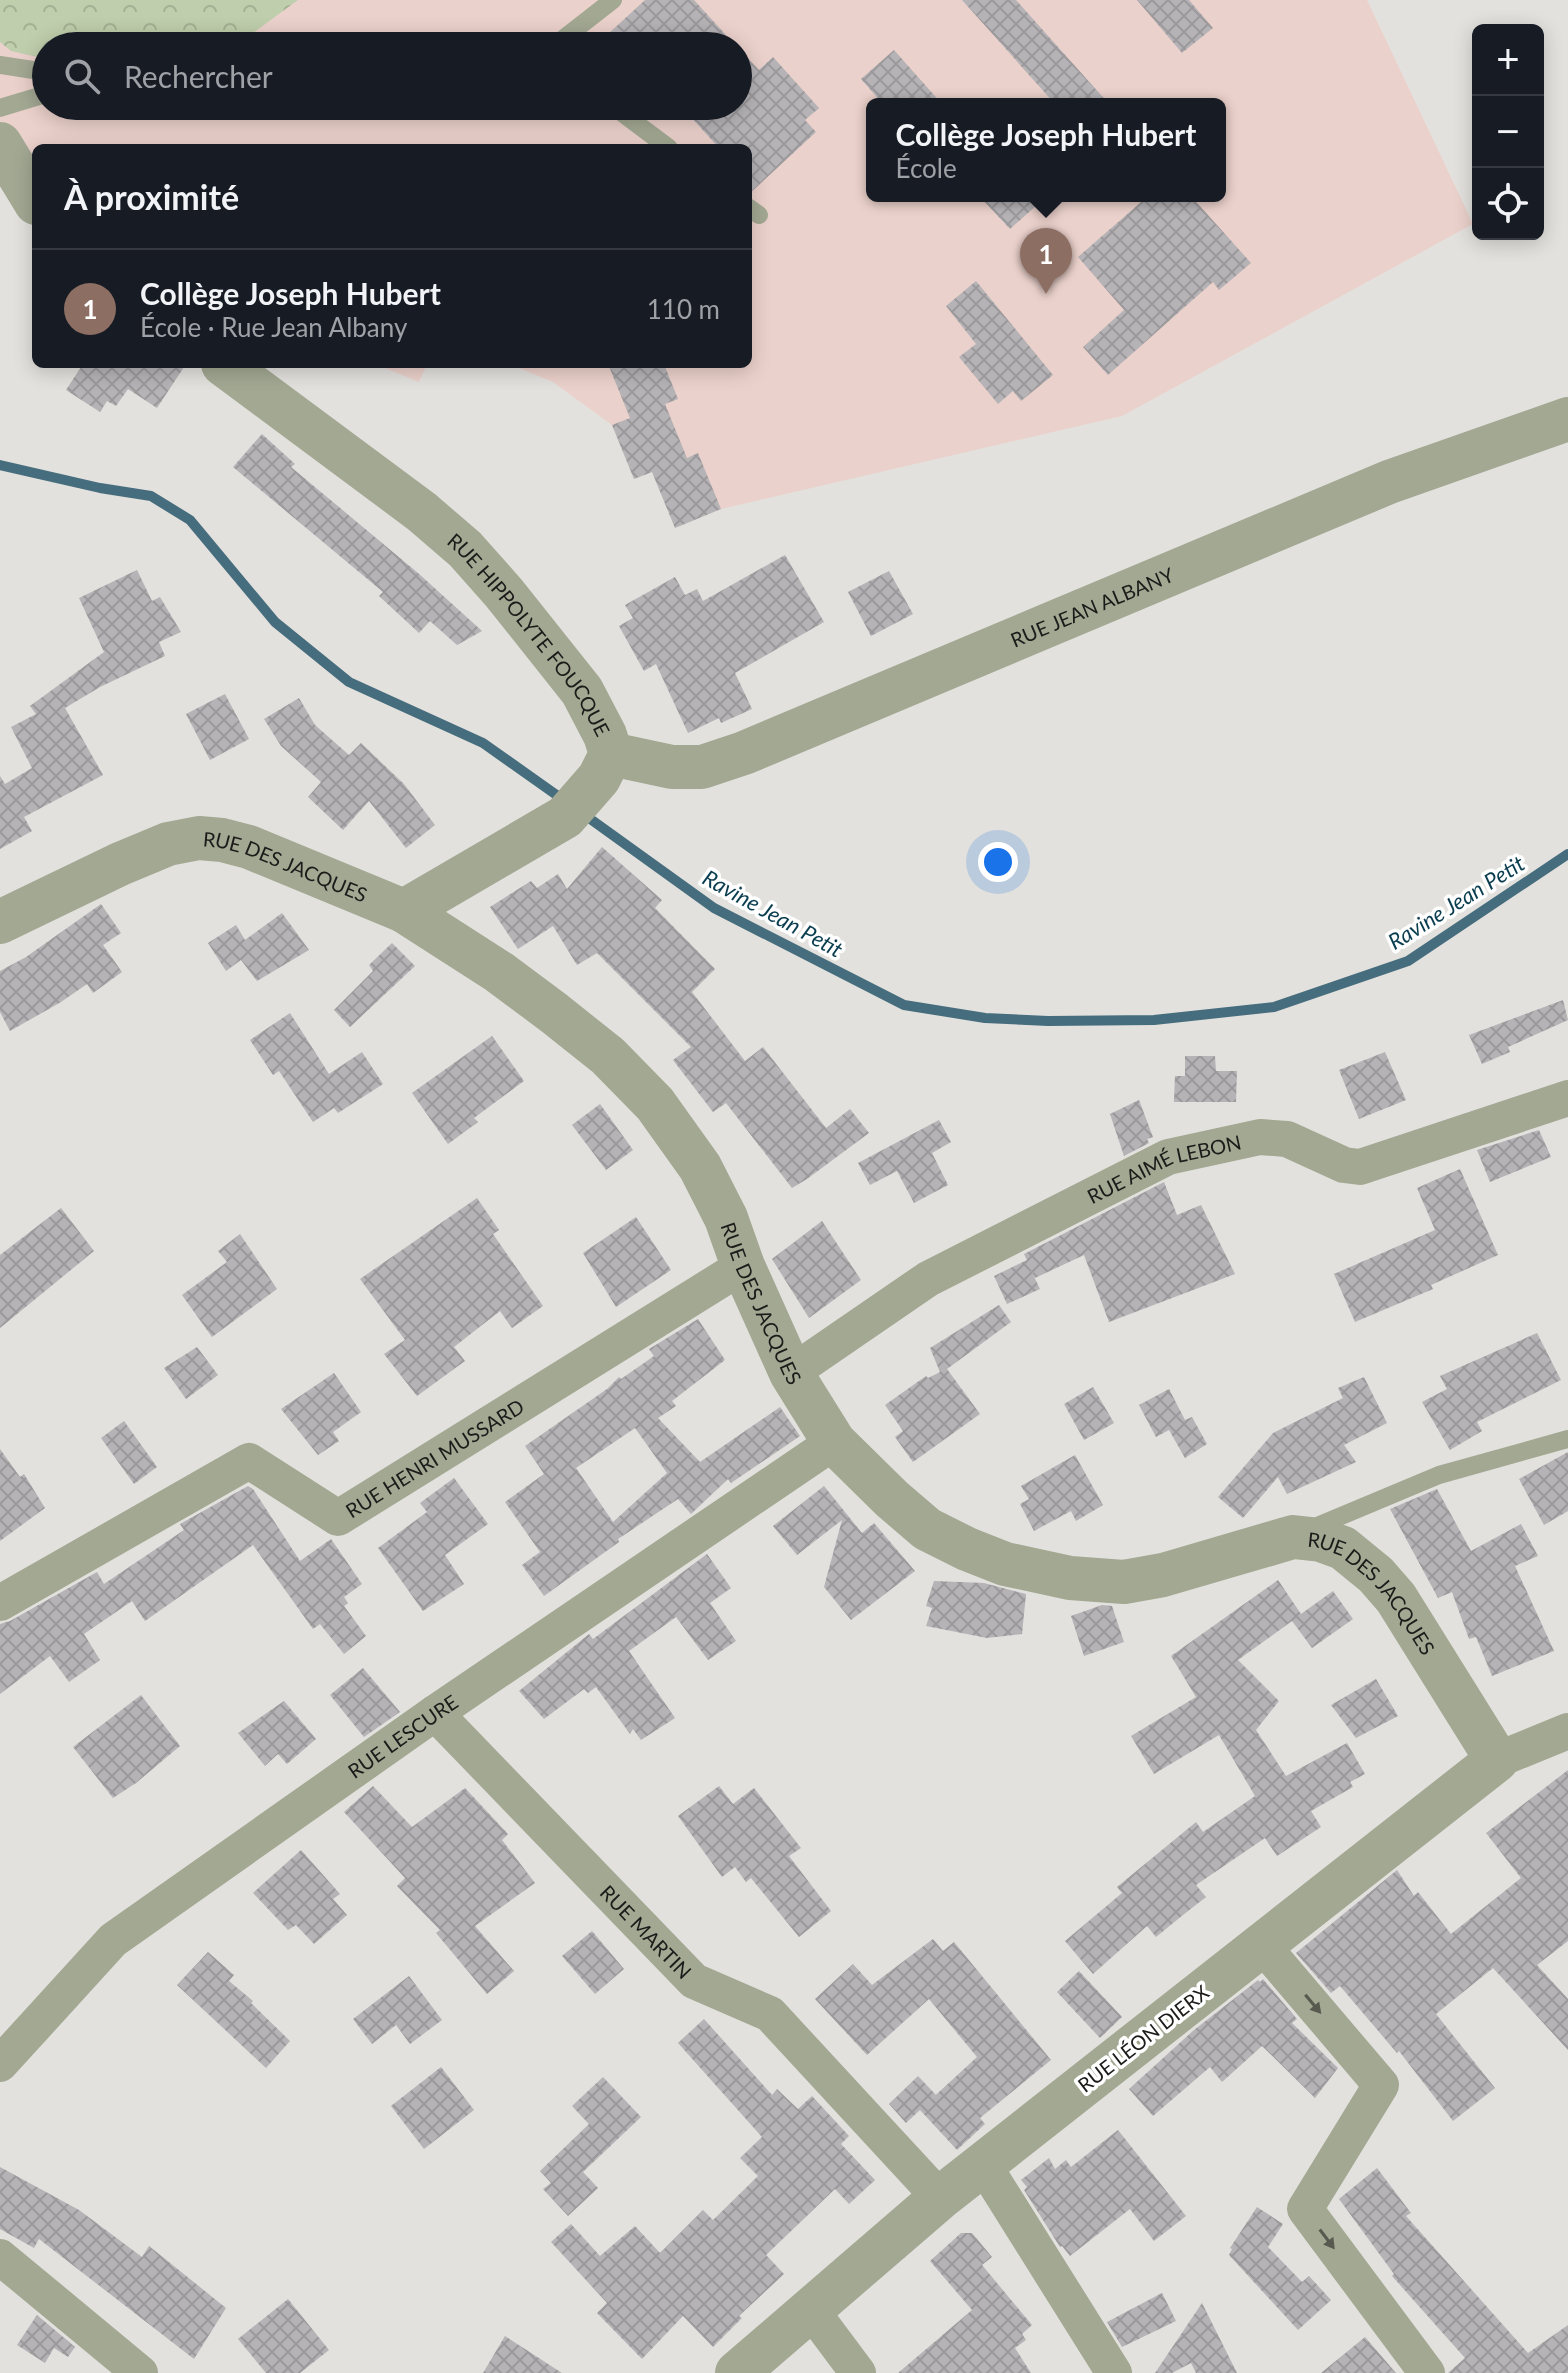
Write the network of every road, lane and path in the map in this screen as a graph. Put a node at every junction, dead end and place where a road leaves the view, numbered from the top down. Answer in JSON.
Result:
{"nodes":[{"id":1,"x":613,"y":0,"type":"edge"},
{"id":2,"x":572,"y":32,"type":"edge"},
{"id":3,"x":0,"y":65,"type":"edge"},
{"id":4,"x":32,"y":70,"type":"edge"},
{"id":5,"x":32,"y":98,"type":"edge"},
{"id":6,"x":0,"y":108,"type":"edge"},
{"id":7,"x":632,"y":120,"type":"edge"},
{"id":8,"x":0,"y":144,"type":"edge"},
{"id":9,"x":664,"y":144,"type":"edge"},
{"id":10,"x":32,"y":196,"type":"edge"},
{"id":11,"x":0,"y":204,"type":"edge"},
{"id":12,"x":32,"y":226,"type":"edge"},
{"id":13,"x":228,"y":368,"type":"edge"},
{"id":14,"x":1568,"y":419,"type":"edge"},
{"id":15,"x":605,"y":766,"type":"junction"},
{"id":16,"x":404,"y":911,"type":"junction"},
{"id":17,"x":0,"y":922,"type":"edge"},
{"id":18,"x":1568,"y":1098,"type":"edge"},
{"id":19,"x":743,"y":1266,"type":"junction"},
{"id":20,"x":791,"y":1373,"type":"junction"},
{"id":21,"x":1568,"y":1439,"type":"edge"},
{"id":22,"x":834,"y":1442,"type":"junction"},
{"id":23,"x":1293,"y":1537,"type":"junction"},
{"id":24,"x":0,"y":1603,"type":"edge"},
{"id":25,"x":435,"y":1713,"type":"junction"},
{"id":26,"x":1568,"y":1731,"type":"edge"},
{"id":27,"x":1497,"y":1760,"type":"junction"},
{"id":28,"x":1262,"y":1945,"type":"junction"},
{"id":29,"x":0,"y":2064,"type":"edge"},
{"id":30,"x":983,"y":2164,"type":"junction"},
{"id":31,"x":940,"y":2198,"type":"junction"},
{"id":32,"x":0,"y":2257,"type":"edge"},
{"id":33,"x":811,"y":2310,"type":"junction"},
{"id":34,"x":140,"y":2373,"type":"edge"},
{"id":35,"x":737,"y":2373,"type":"edge"},
{"id":36,"x":858,"y":2373,"type":"edge"},
{"id":37,"x":1114,"y":2373,"type":"edge"},
{"id":38,"x":1427,"y":2373,"type":"edge"}],
"edges":[{"from":1,"to":2,"type":"lane"},
{"from":3,"to":4,"type":"lane"},
{"from":5,"to":6,"type":"lane"},
{"from":7,"to":9,"type":"lane"},
{"from":8,"to":10,"type":"street"},
{"from":11,"to":12,"type":"street"},
{"from":13,"to":15,"type":"street","name":"RUE HIPPOLYTE FOUCQUE"},
{"from":14,"to":15,"type":"street","name":"RUE JEAN ALBANY"},
{"from":15,"to":16,"type":"street"},
{"from":16,"to":17,"type":"street","name":"RUE DES JACQUES"},
{"from":16,"to":19,"type":"street","name":"RUE DES JACQUES"},
{"from":18,"to":20,"type":"street","name":"RUE AIMÉ LEBON"},
{"from":19,"to":20,"type":"street","name":"RUE DES JACQUES"},
{"from":19,"to":24,"type":"street","name":"RUE HENRI MUSSARD"},
{"from":20,"to":22,"type":"street","name":"RUE DES JACQUES"},
{"from":21,"to":23,"type":"lane"},
{"from":22,"to":23,"type":"street","name":"RUE DES JACQUES"},
{"from":22,"to":25,"type":"street","name":"RUE LESCURE"},
{"from":23,"to":27,"type":"street","name":"RUE DES JACQUES"},
{"from":25,"to":29,"type":"street","name":"RUE LESCURE"},
{"from":25,"to":31,"type":"street","name":"RUE MARTIN"},
{"from":26,"to":27,"type":"street","name":"RUE LÉON DIERX"},
{"from":27,"to":28,"type":"street","name":"RUE LÉON DIERX"},
{"from":28,"to":30,"type":"street","name":"RUE LÉON DIERX"},
{"from":28,"to":38,"type":"street","one_way":true},
{"from":30,"to":31,"type":"street","name":"RUE LÉON DIERX"},
{"from":30,"to":37,"type":"street"},
{"from":31,"to":33,"type":"street","name":"RUE LÉON DIERX"},
{"from":32,"to":34,"type":"street"},
{"from":33,"to":35,"type":"street","name":"RUE LÉON DIERX"},
{"from":33,"to":36,"type":"street"}]}
